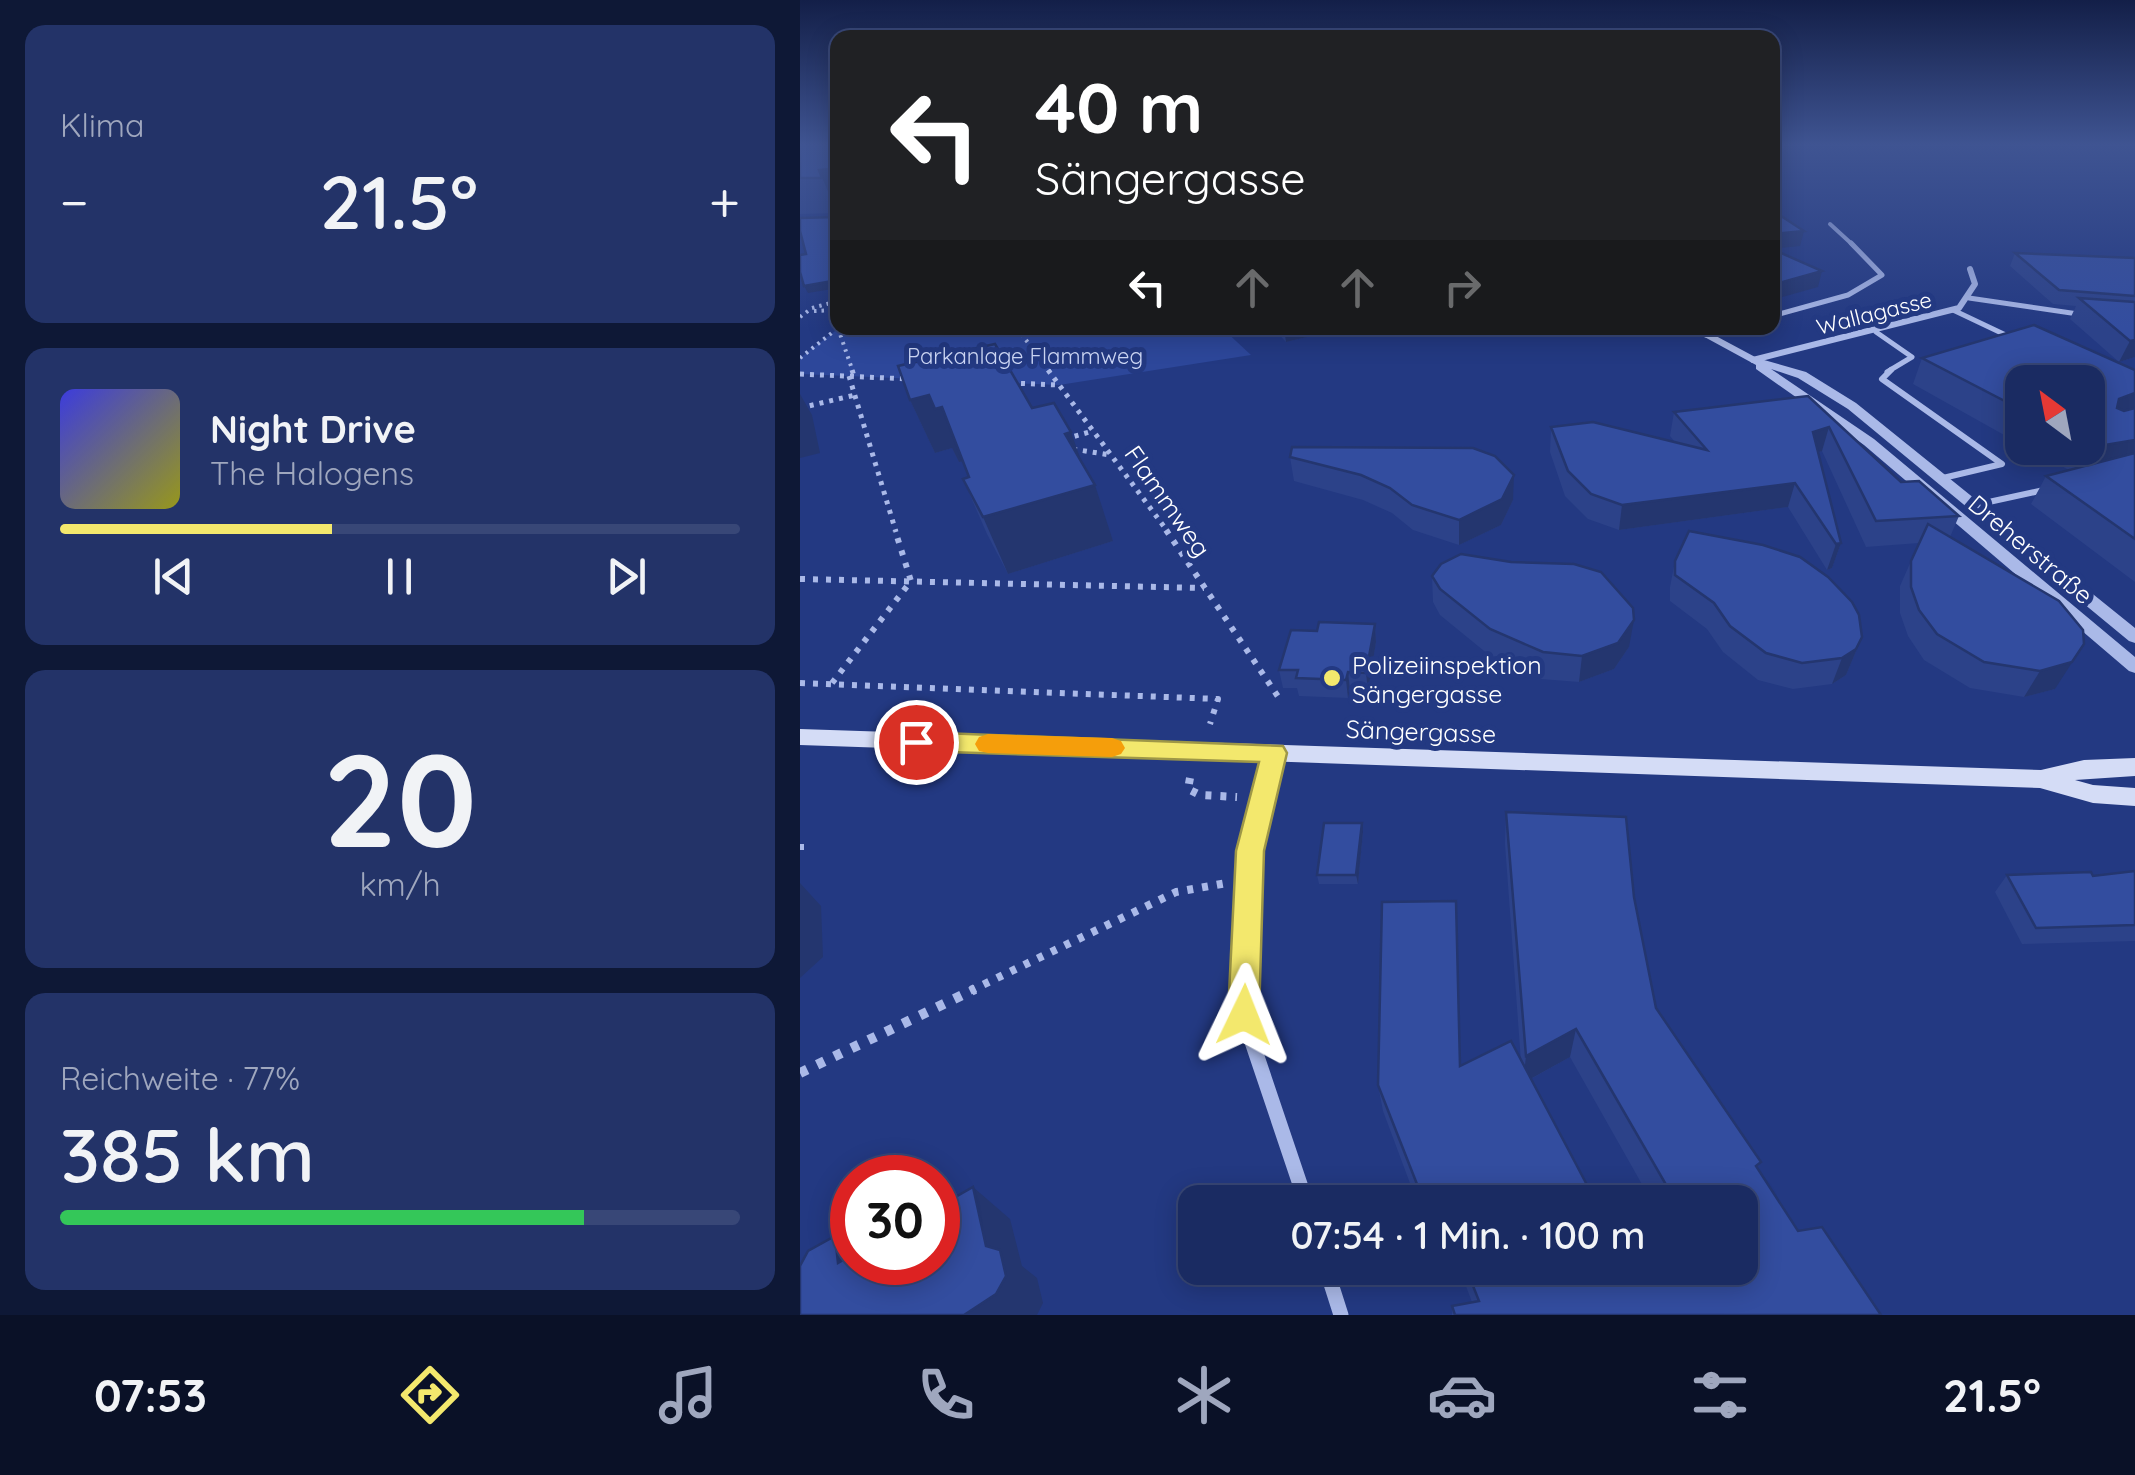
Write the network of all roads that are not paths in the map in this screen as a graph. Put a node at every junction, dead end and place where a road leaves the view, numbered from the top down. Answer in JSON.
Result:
{"nodes":[{"id":1,"x":1830,"y":224,"type":"dead end"},
{"id":2,"x":1970,"y":269,"type":"dead end"},
{"id":3,"x":1969,"y":298,"type":"junction"},
{"id":4,"x":1953,"y":310,"type":"junction"},
{"id":5,"x":1780,"y":314,"type":"edge"},
{"id":6,"x":2083,"y":314,"type":"edge"},
{"id":7,"x":1876,"y":332,"type":"junction"},
{"id":8,"x":1708,"y":335,"type":"edge"},
{"id":9,"x":2023,"y":343,"type":"edge"},
{"id":10,"x":1752,"y":360,"type":"junction"},
{"id":11,"x":1943,"y":478,"type":"junction"},
{"id":12,"x":2048,"y":489,"type":"edge"},
{"id":13,"x":1975,"y":504,"type":"junction"},
{"id":14,"x":2135,"y":637,"type":"edge"},
{"id":15,"x":2135,"y":667,"type":"edge"},
{"id":16,"x":800,"y":737,"type":"edge"},
{"id":17,"x":1274,"y":753,"type":"junction"},
{"id":18,"x":2135,"y":768,"type":"edge"},
{"id":19,"x":2040,"y":779,"type":"junction"},
{"id":20,"x":2135,"y":796,"type":"edge"},
{"id":21,"x":1300,"y":1185,"type":"edge"},
{"id":22,"x":1331,"y":1285,"type":"edge"},
{"id":23,"x":1341,"y":1315,"type":"edge"}],
"edges":[{"from":1,"to":5,"type":"lane"},
{"from":2,"to":3,"type":"street","name":"Wallagasse"},
{"from":3,"to":4,"type":"street","name":"Wallagasse"},
{"from":3,"to":6,"type":"lane"},
{"from":4,"to":7,"type":"street","name":"Wallagasse"},
{"from":4,"to":9,"type":"lane"},
{"from":7,"to":10,"type":"street","name":"Wallagasse"},
{"from":7,"to":11,"type":"lane"},
{"from":8,"to":10,"type":"street","name":"Dreherstraße"},
{"from":10,"to":11,"type":"street","name":"Dreherstraße"},
{"from":10,"to":15,"type":"street","name":"Dreherstraße"},
{"from":11,"to":13,"type":"street","name":"Dreherstraße"},
{"from":12,"to":13,"type":"lane"},
{"from":13,"to":14,"type":"street","name":"Dreherstraße"},
{"from":16,"to":17,"type":"main road","name":"Sängergasse"},
{"from":17,"to":19,"type":"main road","name":"Sängergasse"},
{"from":17,"to":21,"type":"street"},
{"from":18,"to":19,"type":"main road","name":"Sängergasse"},
{"from":19,"to":20,"type":"main road","name":"Sängergasse"},
{"from":22,"to":23,"type":"street"}]}
